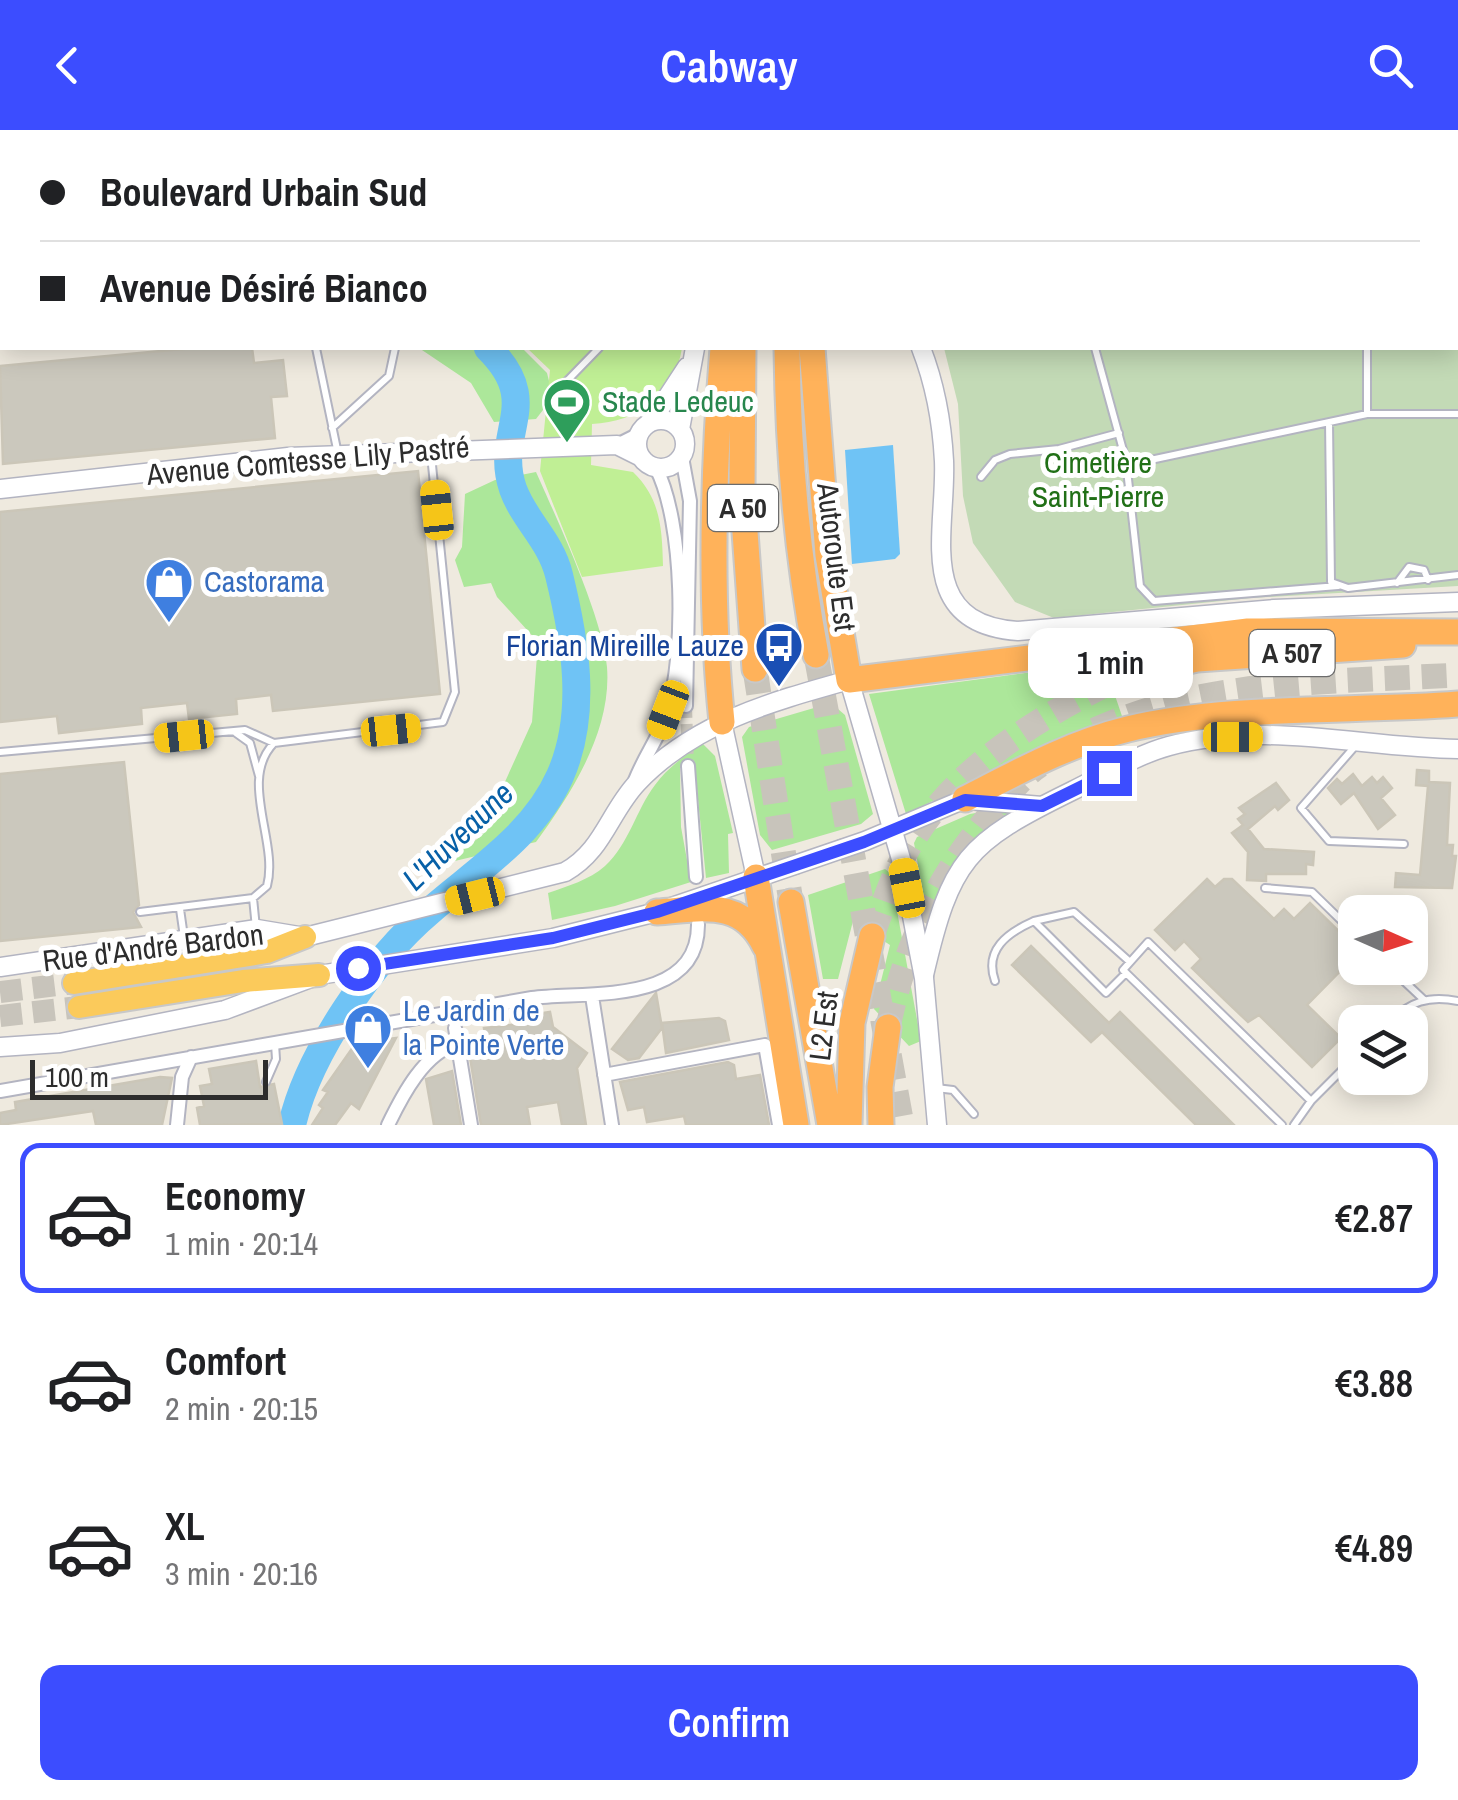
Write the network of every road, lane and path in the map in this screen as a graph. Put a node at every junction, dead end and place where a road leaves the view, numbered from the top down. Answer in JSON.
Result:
{"nodes":[{"id":1,"x":316,"y":350,"type":"edge"},
{"id":2,"x":395,"y":350,"type":"edge"},
{"id":3,"x":597,"y":350,"type":"edge"},
{"id":4,"x":723,"y":350,"type":"edge"},
{"id":5,"x":743,"y":350,"type":"edge"},
{"id":6,"x":787,"y":350,"type":"edge"},
{"id":7,"x":812,"y":350,"type":"edge"},
{"id":8,"x":922,"y":350,"type":"edge"},
{"id":9,"x":1095,"y":350,"type":"edge"},
{"id":10,"x":1367,"y":350,"type":"edge"},
{"id":11,"x":694,"y":352,"type":"edge"},
{"id":12,"x":566,"y":382,"type":"dead end"},
{"id":13,"x":1367,"y":414,"type":"junction"},
{"id":14,"x":1458,"y":414,"type":"edge"},
{"id":15,"x":1329,"y":422,"type":"junction"},
{"id":16,"x":332,"y":428,"type":"junction"},
{"id":17,"x":645,"y":428,"type":"junction"},
{"id":18,"x":680,"y":428,"type":"junction"},
{"id":19,"x":1119,"y":432,"type":"junction"},
{"id":20,"x":617,"y":445,"type":"junction"},
{"id":21,"x":431,"y":448,"type":"junction"},
{"id":22,"x":338,"y":455,"type":"junction"},
{"id":23,"x":682,"y":457,"type":"junction"},
{"id":24,"x":1126,"y":461,"type":"junction"},
{"id":25,"x":648,"y":462,"type":"junction"},
{"id":26,"x":982,"y":477,"type":"dead end"},
{"id":27,"x":0,"y":489,"type":"edge"},
{"id":28,"x":1458,"y":575,"type":"edge"},
{"id":29,"x":1428,"y":580,"type":"junction"},
{"id":30,"x":1398,"y":583,"type":"junction"},
{"id":31,"x":1338,"y":586,"type":"junction"},
{"id":32,"x":1458,"y":602,"type":"edge"},
{"id":33,"x":1458,"y":632,"type":"edge"},
{"id":34,"x":1458,"y":641,"type":"edge"},
{"id":35,"x":816,"y":655,"type":"tunnel mouth"},
{"id":36,"x":755,"y":668,"type":"tunnel mouth"},
{"id":37,"x":1127,"y":674,"type":"tunnel mouth"},
{"id":38,"x":848,"y":680,"type":"junction"},
{"id":39,"x":1458,"y":704,"type":"edge"},
{"id":40,"x":686,"y":706,"type":"tunnel mouth"},
{"id":41,"x":722,"y":722,"type":"junction"},
{"id":42,"x":234,"y":731,"type":"junction"},
{"id":43,"x":1360,"y":739,"type":"junction"},
{"id":44,"x":274,"y":743,"type":"junction"},
{"id":45,"x":1458,"y":749,"type":"edge"},
{"id":46,"x":0,"y":752,"type":"edge"},
{"id":47,"x":688,"y":766,"type":"tunnel mouth"},
{"id":48,"x":259,"y":777,"type":"junction"},
{"id":49,"x":633,"y":787,"type":"junction"},
{"id":50,"x":965,"y":800,"type":"junction"},
{"id":51,"x":1042,"y":806,"type":"junction"},
{"id":52,"x":892,"y":831,"type":"junction"},
{"id":53,"x":1404,"y":844,"type":"dead end"},
{"id":54,"x":696,"y":877,"type":"dead end"},
{"id":55,"x":756,"y":877,"type":"junction"},
{"id":56,"x":1265,"y":888,"type":"dead end"},
{"id":57,"x":253,"y":898,"type":"junction"},
{"id":58,"x":792,"y":902,"type":"tunnel mouth"},
{"id":59,"x":180,"y":908,"type":"junction"},
{"id":60,"x":140,"y":912,"type":"dead end"},
{"id":61,"x":657,"y":912,"type":"junction"},
{"id":62,"x":1338,"y":917,"type":"edge"},
{"id":63,"x":1034,"y":921,"type":"junction"},
{"id":64,"x":698,"y":924,"type":"dead end"},
{"id":65,"x":256,"y":930,"type":"junction"},
{"id":66,"x":872,"y":936,"type":"tunnel mouth"},
{"id":67,"x":305,"y":937,"type":"junction"},
{"id":68,"x":184,"y":940,"type":"junction"},
{"id":69,"x":770,"y":957,"type":"junction"},
{"id":70,"x":1130,"y":962,"type":"junction"},
{"id":71,"x":0,"y":967,"type":"edge"},
{"id":72,"x":1126,"y":973,"type":"junction"},
{"id":73,"x":320,"y":975,"type":"junction"},
{"id":74,"x":924,"y":978,"type":"junction"},
{"id":75,"x":995,"y":982,"type":"dead end"},
{"id":76,"x":74,"y":983,"type":"tunnel mouth"},
{"id":77,"x":1408,"y":985,"type":"edge"},
{"id":78,"x":592,"y":996,"type":"junction"},
{"id":79,"x":1423,"y":999,"type":"junction"},
{"id":80,"x":1458,"y":1001,"type":"edge"},
{"id":81,"x":1409,"y":1005,"type":"edge"},
{"id":82,"x":80,"y":1008,"type":"tunnel mouth"},
{"id":83,"x":888,"y":1027,"type":"tunnel mouth"},
{"id":84,"x":455,"y":1028,"type":"dead end"},
{"id":85,"x":275,"y":1044,"type":"junction"},
{"id":86,"x":458,"y":1044,"type":"junction"},
{"id":87,"x":0,"y":1046,"type":"edge"},
{"id":88,"x":191,"y":1057,"type":"junction"},
{"id":89,"x":1338,"y":1074,"type":"edge"},
{"id":90,"x":604,"y":1075,"type":"junction"},
{"id":91,"x":266,"y":1082,"type":"dead end"},
{"id":92,"x":933,"y":1087,"type":"junction"},
{"id":93,"x":0,"y":1091,"type":"edge"},
{"id":94,"x":1310,"y":1101,"type":"junction"},
{"id":95,"x":974,"y":1114,"type":"dead end"},
{"id":96,"x":178,"y":1125,"type":"edge"},
{"id":97,"x":388,"y":1125,"type":"edge"},
{"id":98,"x":470,"y":1125,"type":"edge"},
{"id":99,"x":612,"y":1125,"type":"edge"},
{"id":100,"x":779,"y":1125,"type":"edge"},
{"id":101,"x":796,"y":1125,"type":"edge"},
{"id":102,"x":830,"y":1125,"type":"edge"},
{"id":103,"x":849,"y":1125,"type":"edge"},
{"id":104,"x":881,"y":1125,"type":"edge"},
{"id":105,"x":937,"y":1125,"type":"edge"},
{"id":106,"x":1282,"y":1125,"type":"edge"},
{"id":107,"x":1294,"y":1125,"type":"edge"}],
"edges":[{"from":1,"to":16,"type":"lane"},
{"from":2,"to":16,"type":"lane"},
{"from":3,"to":12,"type":"lane"},
{"from":4,"to":41,"type":"highway"},
{"from":5,"to":36,"type":"highway","number":"A 50"},
{"from":6,"to":35,"type":"highway","name":"Autoroute Est","number":"A 50"},
{"from":7,"to":38,"type":"highway"},
{"from":8,"to":32,"type":"main road"},
{"from":9,"to":19,"type":"lane"},
{"from":10,"to":13,"type":"lane"},
{"from":11,"to":17,"type":"main road"},
{"from":11,"to":18,"type":"main road"},
{"from":13,"to":14,"type":"lane"},
{"from":13,"to":15,"type":"lane"},
{"from":15,"to":24,"type":"lane"},
{"from":15,"to":31,"type":"lane"},
{"from":16,"to":22,"type":"lane"},
{"from":17,"to":18,"type":"main road"},
{"from":17,"to":20,"type":"street","name":"Avenue Comtesse Lily Pastré"},
{"from":17,"to":25,"type":"main road"},
{"from":18,"to":23,"type":"main road"},
{"from":19,"to":24,"type":"lane"},
{"from":19,"to":26,"type":"lane"},
{"from":20,"to":21,"type":"main road","name":"Avenue Comtesse Lily Pastré"},
{"from":20,"to":25,"type":"main road","name":"Avenue Comtesse Lily Pastré"},
{"from":21,"to":22,"type":"main road","name":"Avenue Comtesse Lily Pastré"},
{"from":21,"to":44,"type":"lane"},
{"from":22,"to":27,"type":"main road","name":"Avenue Comtesse Lily Pastré"},
{"from":23,"to":25,"type":"main road"},
{"from":23,"to":40,"type":"street"},
{"from":24,"to":31,"type":"lane"},
{"from":25,"to":49,"type":"street"},
{"from":28,"to":29,"type":"lane"},
{"from":29,"to":30,"type":"lane"},
{"from":29,"to":30,"type":"lane"},
{"from":30,"to":31,"type":"lane"},
{"from":33,"to":38,"type":"highway"},
{"from":34,"to":37,"type":"highway","number":"A 507"},
{"from":38,"to":41,"type":"main road","name":"Rue d'André Bardon"},
{"from":38,"to":52,"type":"main road"},
{"from":39,"to":50,"type":"highway"},
{"from":41,"to":49,"type":"main road","name":"Rue d'André Bardon"},
{"from":41,"to":55,"type":"main road"},
{"from":42,"to":44,"type":"lane"},
{"from":42,"to":46,"type":"lane"},
{"from":42,"to":48,"type":"lane"},
{"from":43,"to":45,"type":"main road"},
{"from":43,"to":51,"type":"main road"},
{"from":43,"to":53,"type":"lane"},
{"from":44,"to":48,"type":"lane"},
{"from":47,"to":54,"type":"street"},
{"from":48,"to":57,"type":"lane"},
{"from":49,"to":67,"type":"main road","name":"Rue d'André Bardon"},
{"from":50,"to":51,"type":"main road"},
{"from":50,"to":52,"type":"main road"},
{"from":51,"to":74,"type":"main road"},
{"from":52,"to":55,"type":"main road"},
{"from":52,"to":74,"type":"main road"},
{"from":55,"to":61,"type":"main road"},
{"from":55,"to":69,"type":"highway"},
{"from":56,"to":62,"type":"lane"},
{"from":57,"to":59,"type":"lane"},
{"from":57,"to":65,"type":"lane"},
{"from":58,"to":102,"type":"highway"},
{"from":59,"to":60,"type":"lane"},
{"from":59,"to":68,"type":"lane"},
{"from":61,"to":69,"type":"highway"},
{"from":61,"to":73,"type":"main road"},
{"from":63,"to":70,"type":"lane"},
{"from":63,"to":72,"type":"lane"},
{"from":63,"to":75,"type":"lane"},
{"from":64,"to":78,"type":"street"},
{"from":65,"to":67,"type":"main road","name":"Rue d'André Bardon"},
{"from":65,"to":68,"type":"main road","name":"Rue d'André Bardon"},
{"from":66,"to":103,"type":"highway","name":"L2 Est"},
{"from":67,"to":76,"type":"highway"},
{"from":68,"to":71,"type":"main road","name":"Rue d'André Bardon"},
{"from":69,"to":101,"type":"highway"},
{"from":70,"to":72,"type":"lane"},
{"from":70,"to":94,"type":"lane"},
{"from":72,"to":106,"type":"lane"},
{"from":73,"to":82,"type":"highway"},
{"from":73,"to":87,"type":"main road"},
{"from":74,"to":92,"type":"main road"},
{"from":77,"to":79,"type":"lane"},
{"from":78,"to":85,"type":"street"},
{"from":78,"to":90,"type":"street"},
{"from":79,"to":80,"type":"lane"},
{"from":79,"to":81,"type":"lane"},
{"from":83,"to":104,"type":"highway"},
{"from":84,"to":86,"type":"street"},
{"from":85,"to":88,"type":"street"},
{"from":85,"to":91,"type":"lane"},
{"from":86,"to":97,"type":"street"},
{"from":86,"to":98,"type":"street"},
{"from":88,"to":93,"type":"street"},
{"from":88,"to":96,"type":"street"},
{"from":89,"to":94,"type":"lane"},
{"from":90,"to":99,"type":"street"},
{"from":90,"to":100,"type":"street"},
{"from":92,"to":95,"type":"lane"},
{"from":92,"to":105,"type":"main road"},
{"from":94,"to":107,"type":"lane"}]}
